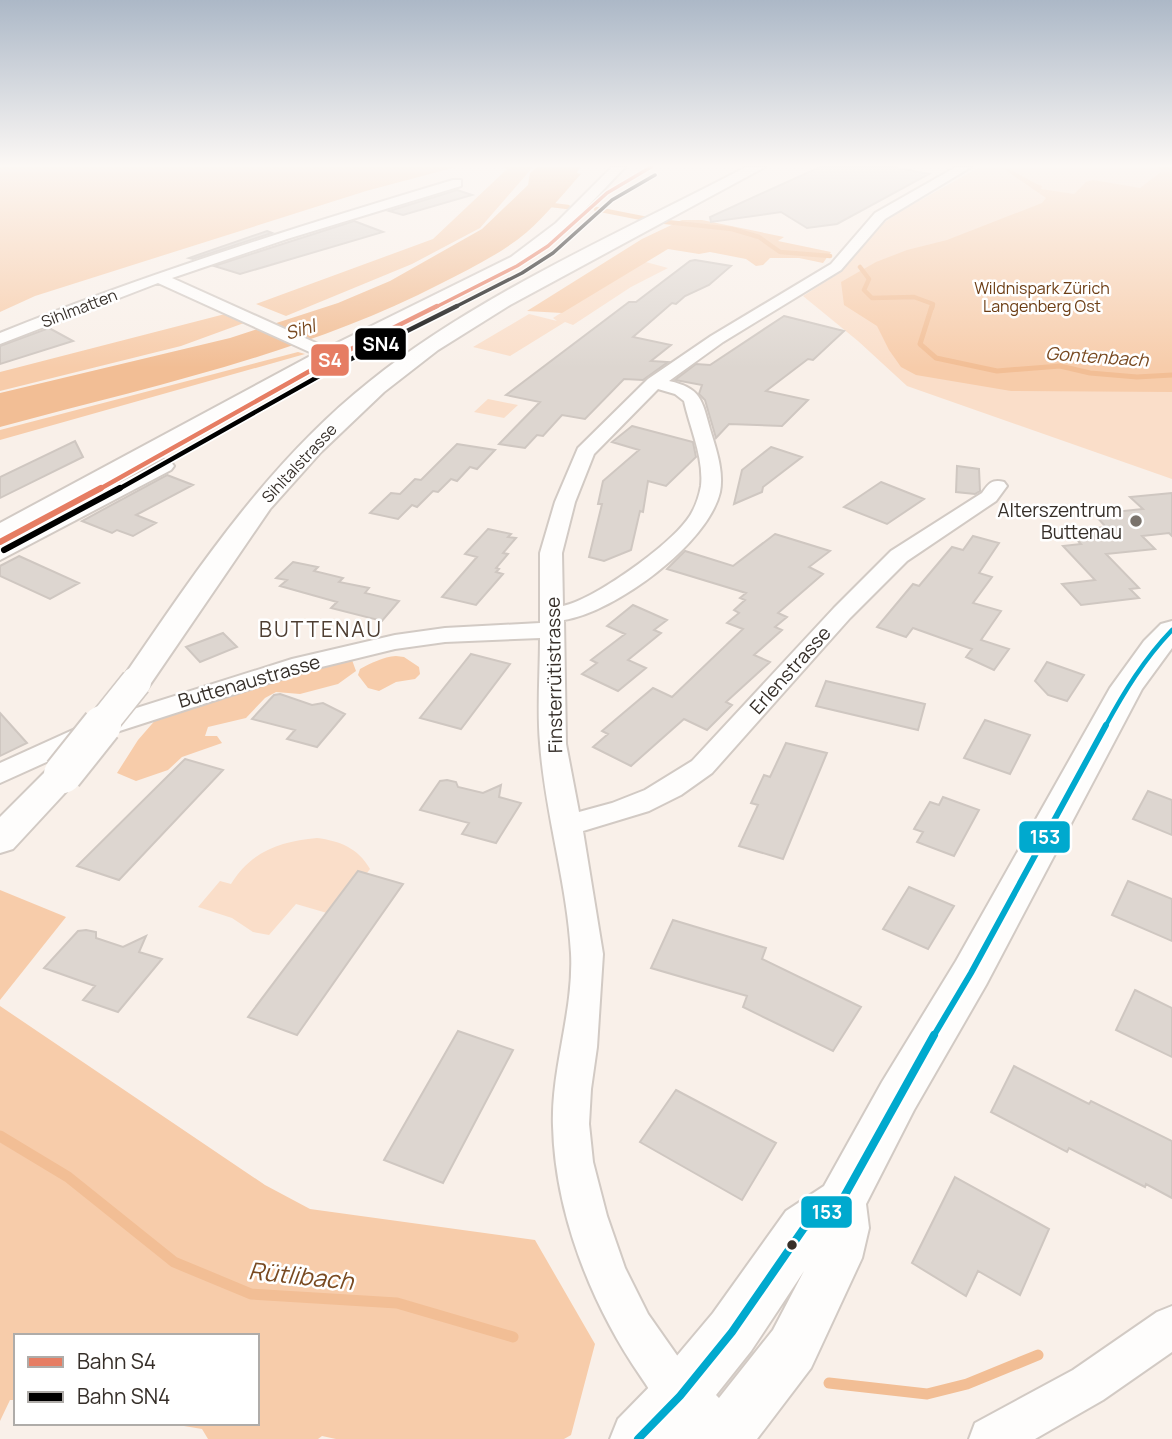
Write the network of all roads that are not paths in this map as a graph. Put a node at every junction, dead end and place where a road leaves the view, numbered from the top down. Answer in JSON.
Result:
{"nodes":[{"id":1,"x":288,"y":234,"type":"edge"},
{"id":2,"x":550,"y":234,"type":"edge"},
{"id":3,"x":627,"y":234,"type":"edge"},
{"id":4,"x":864,"y":234,"type":"edge"},
{"id":5,"x":159,"y":278,"type":"junction"},
{"id":6,"x":238,"y":314,"type":"joint"},
{"id":7,"x":0,"y":340,"type":"edge"},
{"id":8,"x":321,"y":351,"type":"junction"},
{"id":9,"x":654,"y":383,"type":"junction"},
{"id":10,"x":164,"y":466,"type":"dead end"},
{"id":11,"x":997,"y":486,"type":"dead end"},
{"id":12,"x":0,"y":531,"type":"edge"},
{"id":13,"x":0,"y":553,"type":"edge"},
{"id":14,"x":551,"y":622,"type":"junction"},
{"id":15,"x":1172,"y":630,"type":"edge"},
{"id":16,"x":0,"y":774,"type":"edge"},
{"id":17,"x":568,"y":824,"type":"junction"},
{"id":18,"x":0,"y":840,"type":"edge"},
{"id":19,"x":841,"y":1202,"type":"junction"},
{"id":20,"x":1172,"y":1327,"type":"edge"},
{"id":21,"x":680,"y":1396,"type":"junction"},
{"id":22,"x":638,"y":1439,"type":"edge"},
{"id":23,"x":719,"y":1439,"type":"edge"},
{"id":24,"x":991,"y":1439,"type":"edge"}],
"edges":[{"from":1,"to":5,"type":"street","name":"Sihlmatten"},
{"from":2,"to":8,"type":"street"},
{"from":3,"to":18,"type":"main road","name":"Sihltalstrasse","bridge":true},
{"from":4,"to":9,"type":"street","name":"Finsterrütistrasse"},
{"from":5,"to":6,"type":"street"},
{"from":5,"to":7,"type":"street","name":"Sihlmatten"},
{"from":6,"to":8,"type":"street"},
{"from":8,"to":12,"type":"street"},
{"from":9,"to":14,"type":"street","name":"Finsterrütistrasse"},
{"from":9,"to":14,"type":"street","name":"Buttenaustrasse"},
{"from":10,"to":13,"type":"street"},
{"from":11,"to":17,"type":"street","name":"Erlenstrasse"},
{"from":14,"to":16,"type":"street","name":"Buttenaustrasse"},
{"from":14,"to":17,"type":"street","name":"Finsterrütistrasse"},
{"from":15,"to":19,"type":"main road"},
{"from":17,"to":21,"type":"street","name":"Finsterrütistrasse"},
{"from":19,"to":21,"type":"main road"},
{"from":19,"to":23,"type":"main road"},
{"from":20,"to":24,"type":"street"},
{"from":21,"to":22,"type":"main road"},
{"from":21,"to":23,"type":"main road"}]}
